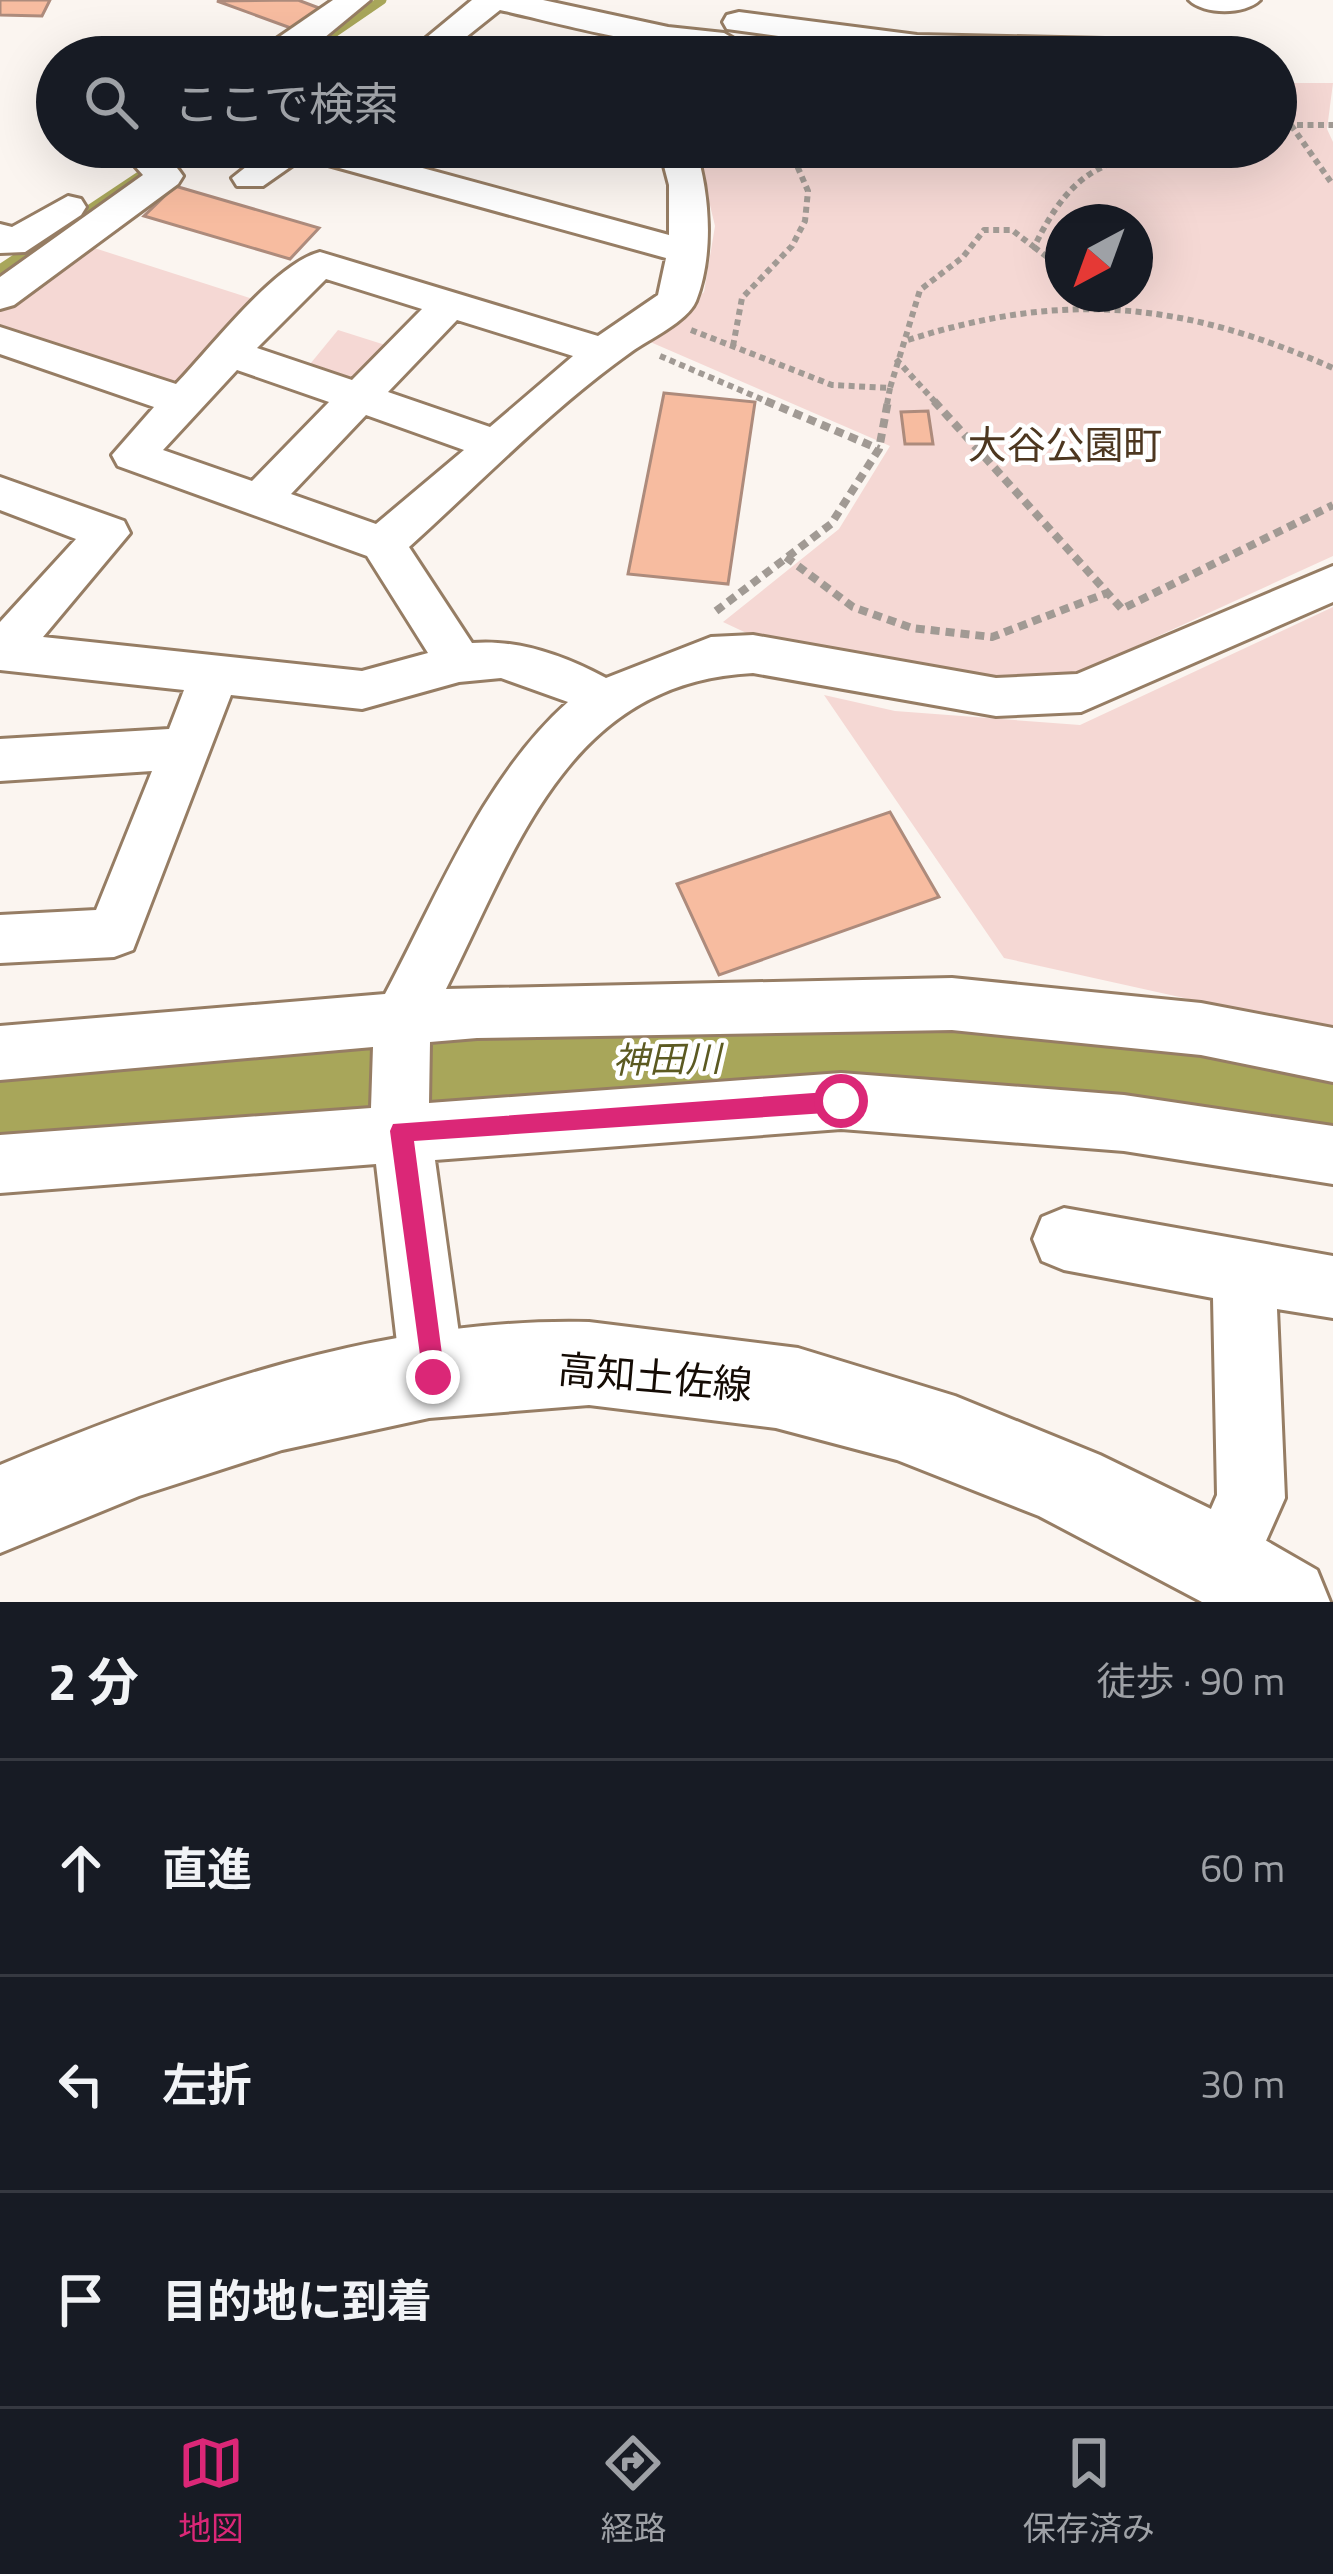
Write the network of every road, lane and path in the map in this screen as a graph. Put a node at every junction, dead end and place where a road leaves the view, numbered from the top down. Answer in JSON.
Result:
{"nodes":[{"id":1,"x":354,"y":0,"type":"edge"},
{"id":2,"x":496,"y":0,"type":"edge"},
{"id":3,"x":1204,"y":0,"type":"edge"},
{"id":4,"x":1244,"y":0,"type":"edge"},
{"id":5,"x":730,"y":30,"type":"edge"},
{"id":6,"x":303,"y":36,"type":"edge"},
{"id":7,"x":447,"y":36,"type":"edge"},
{"id":8,"x":663,"y":36,"type":"edge"},
{"id":9,"x":677,"y":36,"type":"edge"},
{"id":10,"x":805,"y":36,"type":"edge"},
{"id":11,"x":1297,"y":124,"type":"edge"},
{"id":12,"x":1333,"y":125,"type":"edge"},
{"id":13,"x":1297,"y":133,"type":"edge"},
{"id":14,"x":139,"y":168,"type":"edge"},
{"id":15,"x":160,"y":168,"type":"edge"},
{"id":16,"x":265,"y":168,"type":"edge"},
{"id":17,"x":381,"y":168,"type":"edge"},
{"id":18,"x":685,"y":168,"type":"edge"},
{"id":19,"x":799,"y":168,"type":"edge"},
{"id":20,"x":1092,"y":168,"type":"edge"},
{"id":21,"x":250,"y":178,"type":"dead end"},
{"id":22,"x":1333,"y":184,"type":"edge"},
{"id":23,"x":0,"y":236,"type":"edge"},
{"id":24,"x":1034,"y":247,"type":"junction"},
{"id":25,"x":687,"y":252,"type":"junction"},
{"id":26,"x":1045,"y":255,"type":"edge"},
{"id":27,"x":0,"y":296,"type":"edge"},
{"id":28,"x":452,"y":302,"type":"junction"},
{"id":29,"x":1045,"y":305,"type":"edge"},
{"id":30,"x":1153,"y":311,"type":"edge"},
{"id":31,"x":626,"y":336,"type":"junction"},
{"id":32,"x":0,"y":340,"type":"edge"},
{"id":33,"x":906,"y":341,"type":"junction"},
{"id":34,"x":733,"y":346,"type":"junction"},
{"id":35,"x":230,"y":353,"type":"junction"},
{"id":36,"x":896,"y":358,"type":"junction"},
{"id":37,"x":1333,"y":368,"type":"edge"},
{"id":38,"x":890,"y":388,"type":"junction"},
{"id":39,"x":359,"y":397,"type":"junction"},
{"id":40,"x":184,"y":402,"type":"junction"},
{"id":41,"x":496,"y":445,"type":"junction"},
{"id":42,"x":879,"y":449,"type":"junction"},
{"id":43,"x":0,"y":493,"type":"edge"},
{"id":44,"x":257,"y":502,"type":"junction"},
{"id":45,"x":1333,"y":505,"type":"edge"},
{"id":46,"x":383,"y":544,"type":"junction"},
{"id":47,"x":786,"y":557,"type":"junction"},
{"id":48,"x":1333,"y":583,"type":"edge"},
{"id":49,"x":1107,"y":593,"type":"junction"},
{"id":50,"x":714,"y":634,"type":"junction"},
{"id":51,"x":1,"y":651,"type":"edge"},
{"id":52,"x":459,"y":663,"type":"junction"},
{"id":53,"x":214,"y":676,"type":"junction"},
{"id":54,"x":604,"y":698,"type":"junction"},
{"id":55,"x":182,"y":749,"type":"junction"},
{"id":56,"x":0,"y":760,"type":"edge"},
{"id":57,"x":0,"y":939,"type":"edge"},
{"id":58,"x":401,"y":1024,"type":"junction"},
{"id":59,"x":0,"y":1053,"type":"edge"},
{"id":60,"x":1333,"y":1055,"type":"edge"},
{"id":61,"x":401,"y":1124,"type":"junction"},
{"id":62,"x":1333,"y":1155,"type":"edge"},
{"id":63,"x":0,"y":1164,"type":"edge"},
{"id":64,"x":1064,"y":1239,"type":"dead end"},
{"id":65,"x":1244,"y":1273,"type":"junction"},
{"id":66,"x":1333,"y":1287,"type":"edge"},
{"id":67,"x":433,"y":1377,"type":"junction"},
{"id":68,"x":0,"y":1510,"type":"edge"},
{"id":69,"x":1254,"y":1582,"type":"edge"}],
"edges":[{"from":1,"to":6,"type":"street"},
{"from":2,"to":7,"type":"street"},
{"from":2,"to":8,"type":"street"},
{"from":3,"to":4,"type":"street"},
{"from":5,"to":9,"type":"street"},
{"from":5,"to":10,"type":"street"},
{"from":11,"to":12,"type":"path"},
{"from":13,"to":22,"type":"path"},
{"from":14,"to":23,"type":"street"},
{"from":15,"to":27,"type":"street"},
{"from":16,"to":21,"type":"street"},
{"from":17,"to":25,"type":"street"},
{"from":18,"to":25,"type":"street"},
{"from":19,"to":34,"type":"path"},
{"from":20,"to":24,"type":"path"},
{"from":24,"to":26,"type":"path"},
{"from":24,"to":33,"type":"path"},
{"from":25,"to":31,"type":"street"},
{"from":28,"to":31,"type":"street"},
{"from":28,"to":35,"type":"street"},
{"from":28,"to":39,"type":"street"},
{"from":29,"to":33,"type":"path"},
{"from":30,"to":37,"type":"path"},
{"from":31,"to":34,"type":"path"},
{"from":31,"to":41,"type":"street"},
{"from":31,"to":42,"type":"path"},
{"from":32,"to":40,"type":"street"},
{"from":33,"to":36,"type":"path"},
{"from":34,"to":38,"type":"path"},
{"from":35,"to":39,"type":"street"},
{"from":35,"to":40,"type":"street"},
{"from":36,"to":38,"type":"path"},
{"from":36,"to":49,"type":"path"},
{"from":38,"to":42,"type":"path"},
{"from":39,"to":41,"type":"street"},
{"from":39,"to":44,"type":"street"},
{"from":40,"to":44,"type":"street"},
{"from":41,"to":46,"type":"street"},
{"from":42,"to":47,"type":"path"},
{"from":43,"to":51,"type":"street"},
{"from":44,"to":46,"type":"street"},
{"from":45,"to":49,"type":"path"},
{"from":46,"to":52,"type":"street"},
{"from":47,"to":49,"type":"path"},
{"from":47,"to":50,"type":"path"},
{"from":48,"to":50,"type":"street"},
{"from":50,"to":54,"type":"street"},
{"from":51,"to":53,"type":"street"},
{"from":52,"to":53,"type":"street"},
{"from":52,"to":54,"type":"street"},
{"from":53,"to":55,"type":"street"},
{"from":54,"to":58,"type":"street"},
{"from":55,"to":56,"type":"street"},
{"from":55,"to":57,"type":"street"},
{"from":58,"to":59,"type":"street"},
{"from":58,"to":60,"type":"street"},
{"from":58,"to":61,"type":"street"},
{"from":61,"to":62,"type":"street"},
{"from":61,"to":63,"type":"street"},
{"from":61,"to":67,"type":"street"},
{"from":64,"to":65,"type":"street"},
{"from":65,"to":66,"type":"street"},
{"from":65,"to":69,"type":"street"},
{"from":67,"to":68,"type":"main road","name":"高知土佐線"},
{"from":67,"to":69,"type":"main road","name":"高知土佐線"}]}
